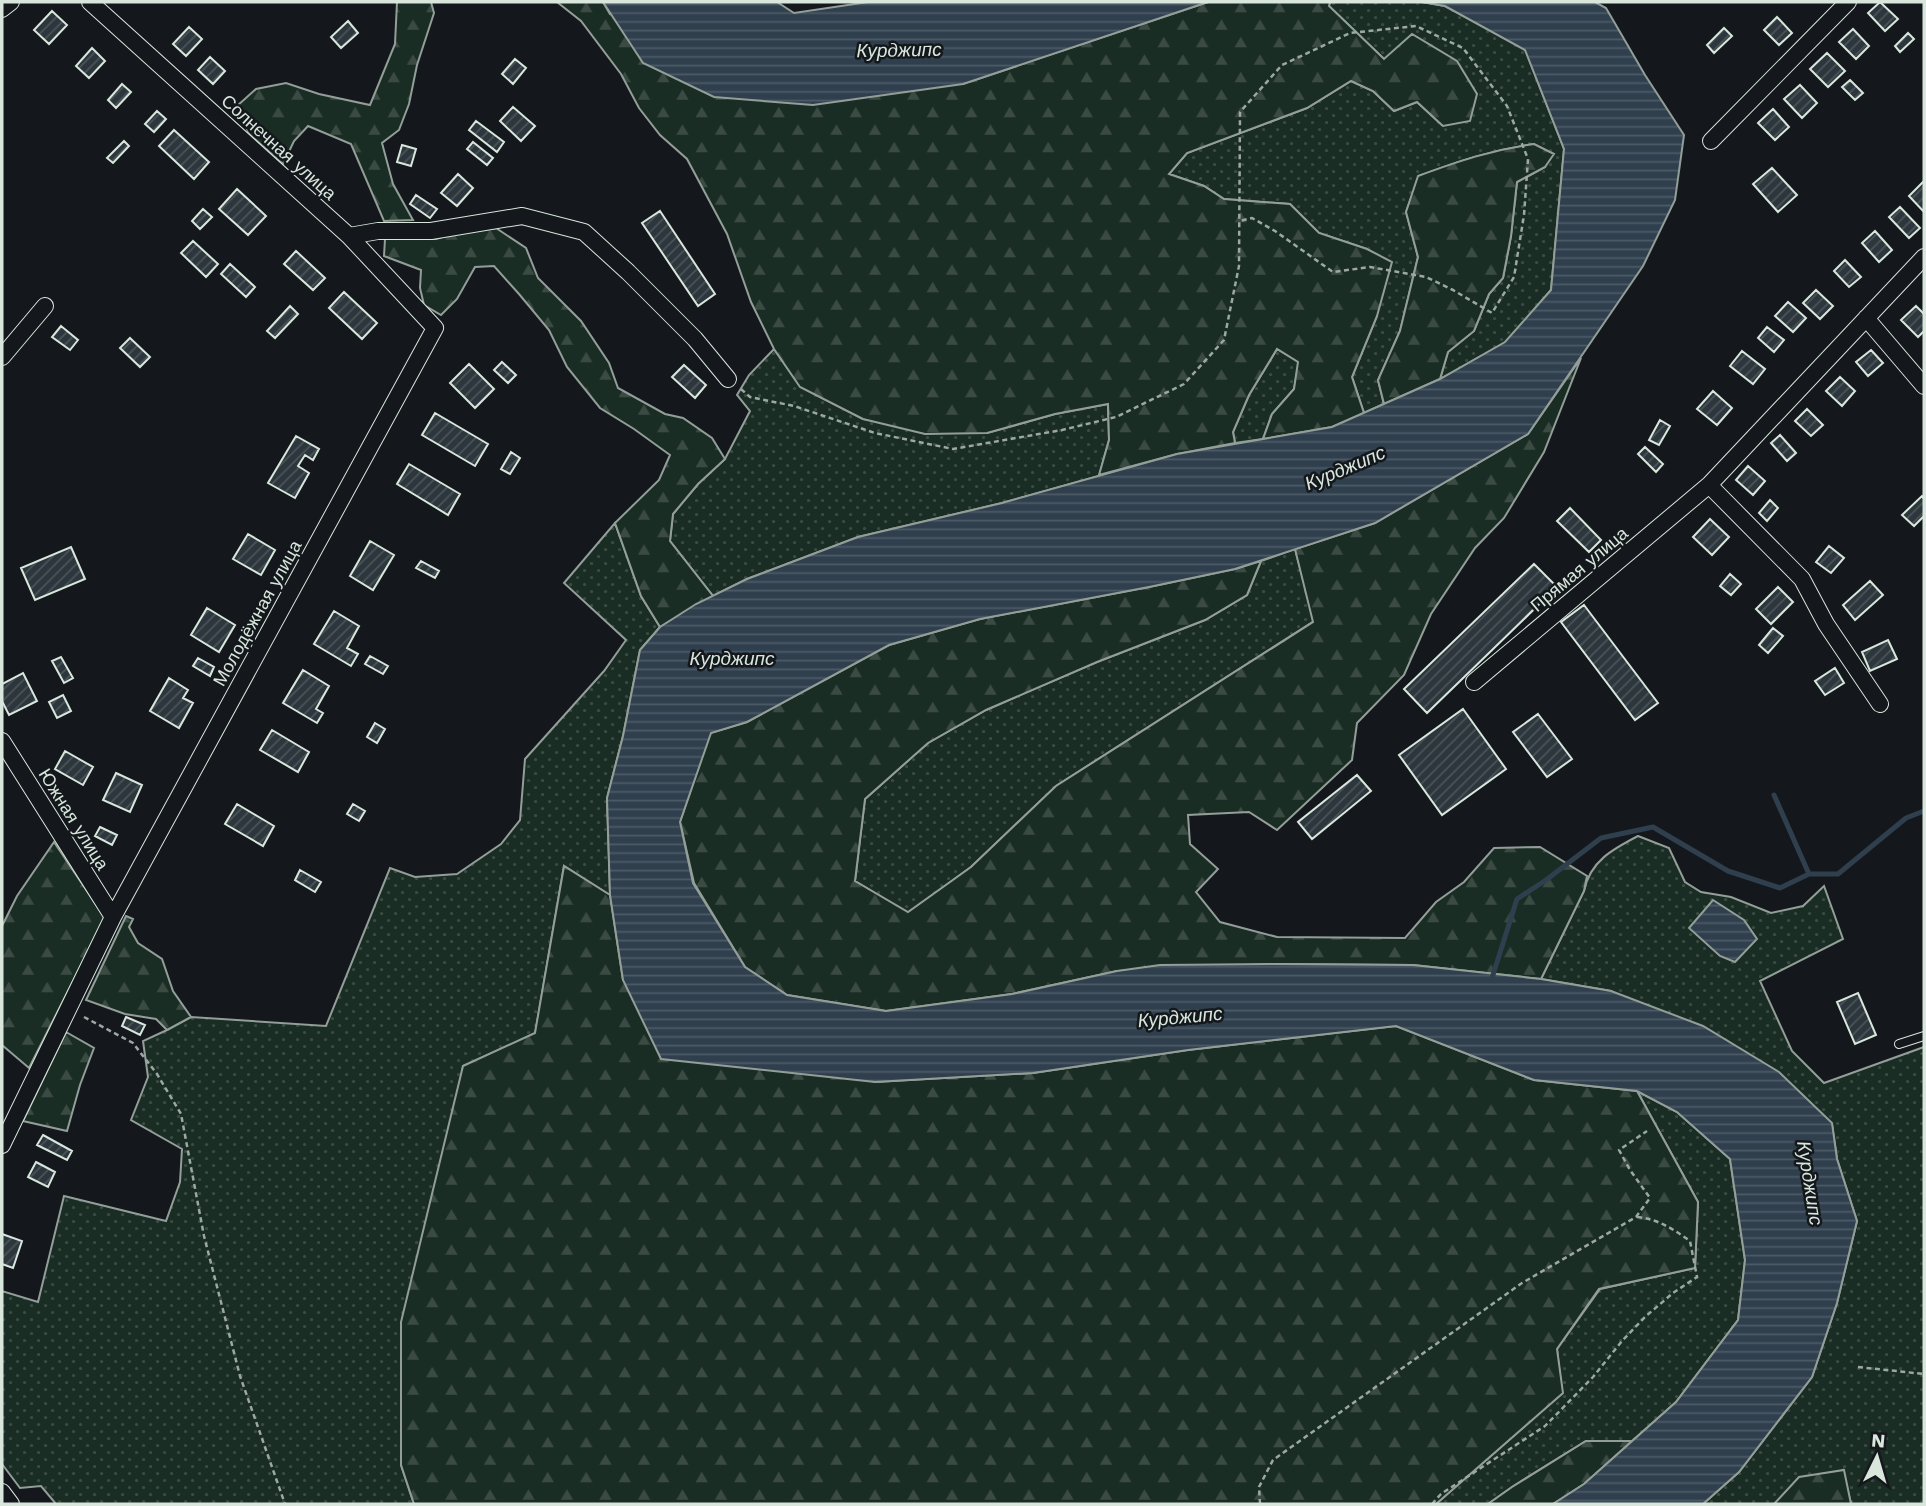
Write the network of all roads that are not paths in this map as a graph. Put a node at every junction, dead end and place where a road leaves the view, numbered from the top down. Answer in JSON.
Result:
{"nodes":[{"id":1,"x":11,"y":2,"type":"edge"},
{"id":2,"x":90,"y":2,"type":"edge"},
{"id":3,"x":1848,"y":2,"type":"edge"},
{"id":4,"x":2,"y":9,"type":"edge"},
{"id":5,"x":1711,"y":141,"type":"dead end"},
{"id":6,"x":349,"y":236,"type":"junction"},
{"id":7,"x":1924,"y":257,"type":"edge"},
{"id":8,"x":45,"y":306,"type":"dead end"},
{"id":9,"x":1866,"y":318,"type":"junction"},
{"id":10,"x":435,"y":328,"type":"joint"},
{"id":11,"x":2,"y":357,"type":"edge"},
{"id":12,"x":729,"y":379,"type":"road end"},
{"id":13,"x":1924,"y":386,"type":"edge"},
{"id":14,"x":1709,"y":485,"type":"junction"},
{"id":15,"x":1474,"y":682,"type":"dead end"},
{"id":16,"x":1880,"y":704,"type":"dead end"},
{"id":17,"x":2,"y":741,"type":"edge"},
{"id":18,"x":113,"y":917,"type":"junction"},
{"id":19,"x":1924,"y":1037,"type":"edge"},
{"id":20,"x":1899,"y":1044,"type":"dead end"},
{"id":21,"x":2,"y":1144,"type":"edge"},
{"id":22,"x":2,"y":1492,"type":"edge"},
{"id":23,"x":11,"y":1504,"type":"edge"}],
"edges":[{"from":1,"to":4,"type":"street"},
{"from":2,"to":6,"type":"street","name":"Солнечная улица"},
{"from":3,"to":5,"type":"street"},
{"from":6,"to":10,"type":"street","name":"Солнечная улица"},
{"from":6,"to":12,"type":"street"},
{"from":7,"to":9,"type":"street","name":"Прямая улица"},
{"from":8,"to":11,"type":"street"},
{"from":9,"to":13,"type":"street"},
{"from":9,"to":14,"type":"street","name":"Прямая улица"},
{"from":10,"to":18,"type":"street","name":"Молодёжная улица"},
{"from":14,"to":15,"type":"street","name":"Прямая улица"},
{"from":14,"to":16,"type":"street"},
{"from":17,"to":18,"type":"street","name":"Южная улица"},
{"from":18,"to":21,"type":"street","name":"Молодёжная улица"},
{"from":19,"to":20,"type":"lane"},
{"from":22,"to":23,"type":"street"}]}
